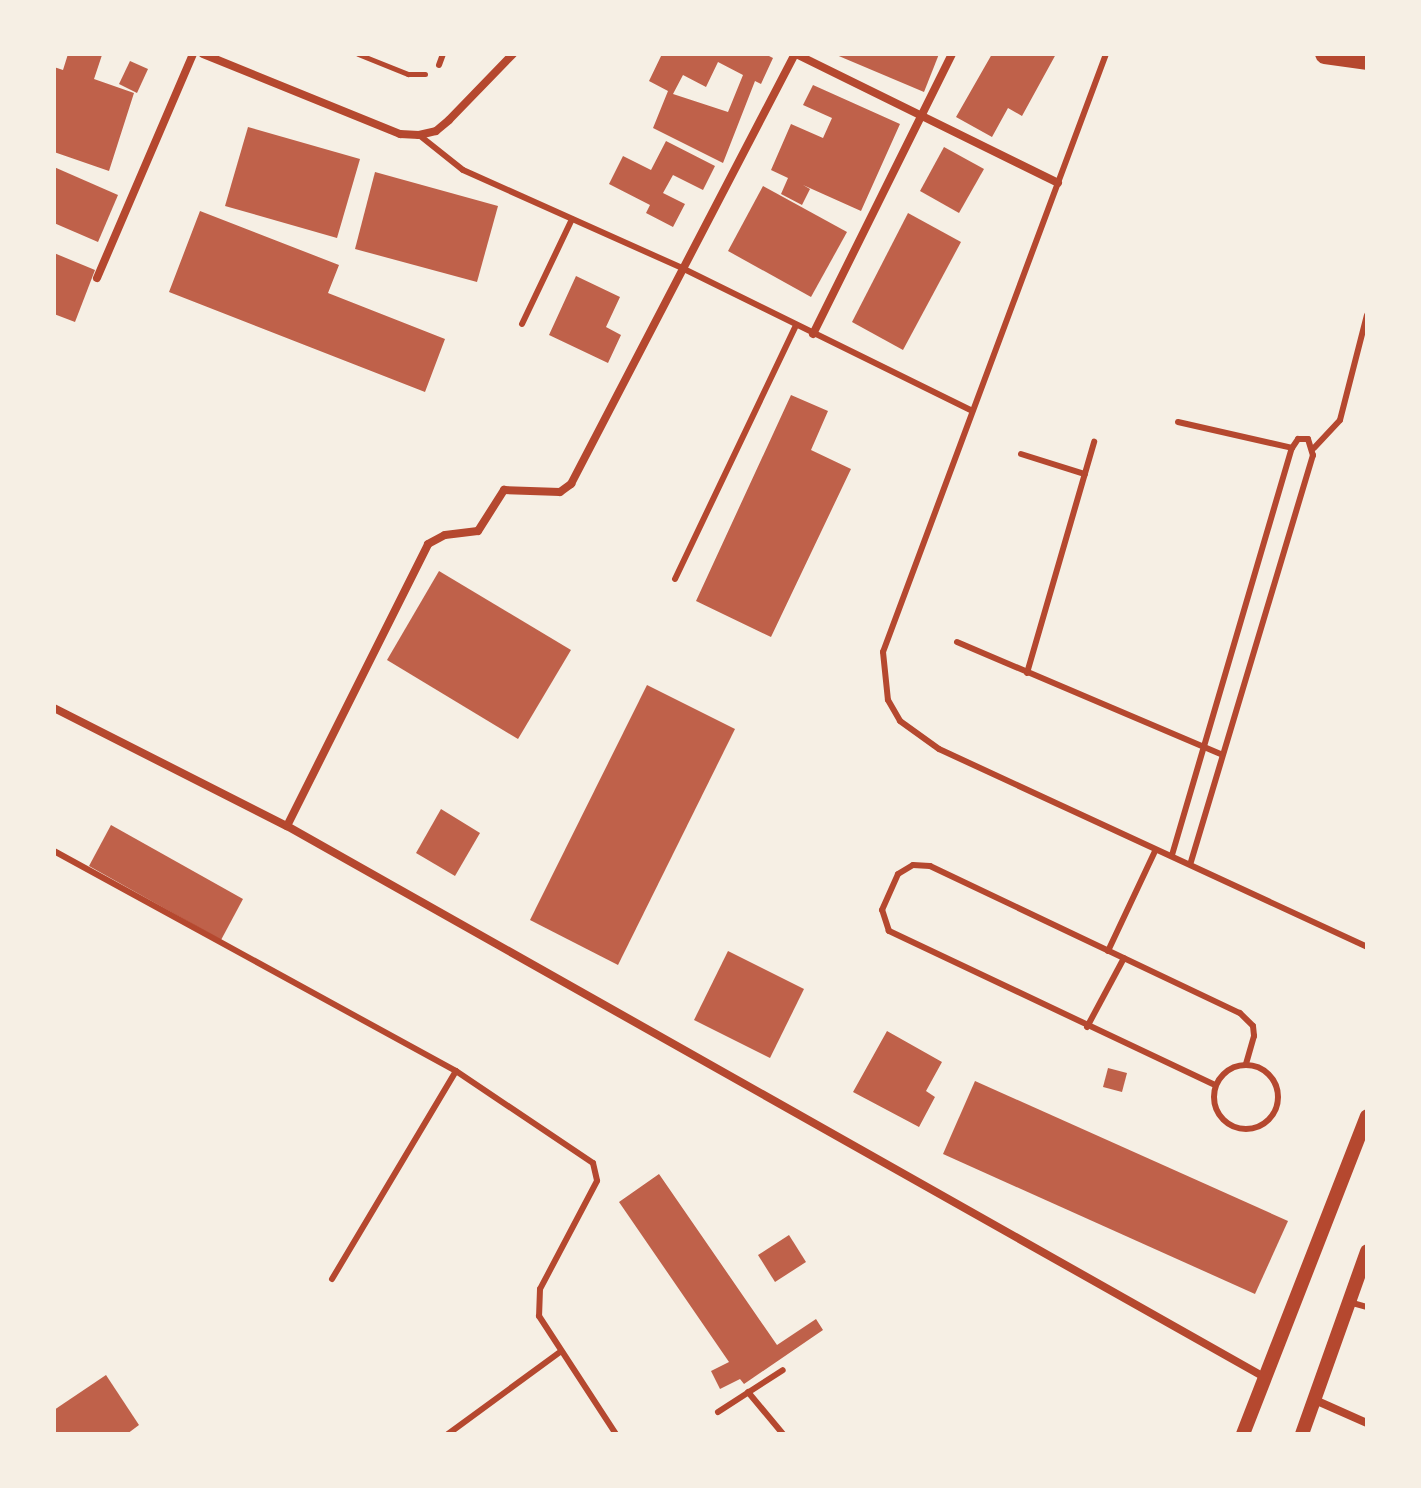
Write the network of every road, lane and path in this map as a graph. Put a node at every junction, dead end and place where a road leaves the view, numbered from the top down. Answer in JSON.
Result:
{"nodes":[{"id":1,"x":193,"y":54,"type":"edge"},
{"id":2,"x":203,"y":54,"type":"edge"},
{"id":3,"x":358,"y":54,"type":"edge"},
{"id":4,"x":443,"y":54,"type":"edge"},
{"id":5,"x":513,"y":54,"type":"edge"},
{"id":6,"x":796,"y":54,"type":"edge"},
{"id":7,"x":952,"y":54,"type":"edge"},
{"id":8,"x":1106,"y":54,"type":"edge"},
{"id":9,"x":1325,"y":54,"type":"edge"},
{"id":10,"x":1367,"y":60,"type":"edge"},
{"id":11,"x":439,"y":65,"type":"joint"},
{"id":12,"x":921,"y":118,"type":"junction"},
{"id":13,"x":419,"y":135,"type":"junction"},
{"id":14,"x":1058,"y":183,"type":"junction"},
{"id":15,"x":572,"y":219,"type":"junction"},
{"id":16,"x":684,"y":269,"type":"junction"},
{"id":17,"x":97,"y":278,"type":"dead end"},
{"id":18,"x":1367,"y":315,"type":"edge"},
{"id":19,"x":522,"y":324,"type":"dead end"},
{"id":20,"x":796,"y":325,"type":"junction"},
{"id":21,"x":813,"y":334,"type":"junction"},
{"id":22,"x":972,"y":411,"type":"junction"},
{"id":23,"x":1178,"y":422,"type":"dead end"},
{"id":24,"x":1094,"y":442,"type":"dead end"},
{"id":25,"x":1292,"y":448,"type":"junction"},
{"id":26,"x":1314,"y":448,"type":"junction"},
{"id":27,"x":1021,"y":454,"type":"dead end"},
{"id":28,"x":1085,"y":474,"type":"junction"},
{"id":29,"x":675,"y":579,"type":"dead end"},
{"id":30,"x":957,"y":642,"type":"dead end"},
{"id":31,"x":1027,"y":673,"type":"junction"},
{"id":32,"x":54,"y":708,"type":"edge"},
{"id":33,"x":1203,"y":747,"type":"junction"},
{"id":34,"x":1221,"y":754,"type":"junction"},
{"id":35,"x":287,"y":826,"type":"junction"},
{"id":36,"x":54,"y":851,"type":"edge"},
{"id":37,"x":1155,"y":851,"type":"junction"},
{"id":38,"x":1172,"y":855,"type":"junction"},
{"id":39,"x":1191,"y":862,"type":"junction"},
{"id":40,"x":1367,"y":947,"type":"edge"},
{"id":41,"x":1108,"y":951,"type":"junction"},
{"id":42,"x":1124,"y":958,"type":"junction"},
{"id":43,"x":1087,"y":1027,"type":"junction"},
{"id":44,"x":1246,"y":1064,"type":"junction"},
{"id":45,"x":456,"y":1071,"type":"junction"},
{"id":46,"x":1215,"y":1085,"type":"junction"},
{"id":47,"x":1367,"y":1116,"type":"edge"},
{"id":48,"x":1367,"y":1251,"type":"edge"},
{"id":49,"x":332,"y":1279,"type":"dead end"},
{"id":50,"x":1349,"y":1302,"type":"junction"},
{"id":51,"x":1367,"y":1307,"type":"edge"},
{"id":52,"x":560,"y":1352,"type":"junction"},
{"id":53,"x":783,"y":1370,"type":"dead end"},
{"id":54,"x":1264,"y":1377,"type":"junction"},
{"id":55,"x":748,"y":1392,"type":"junction"},
{"id":56,"x":1315,"y":1400,"type":"junction"},
{"id":57,"x":718,"y":1412,"type":"dead end"},
{"id":58,"x":1367,"y":1423,"type":"edge"},
{"id":59,"x":448,"y":1434,"type":"edge"},
{"id":60,"x":616,"y":1434,"type":"edge"},
{"id":61,"x":783,"y":1434,"type":"edge"},
{"id":62,"x":1243,"y":1434,"type":"edge"},
{"id":63,"x":1302,"y":1434,"type":"edge"}],
"edges":[{"from":1,"to":17,"type":"street"},
{"from":2,"to":13,"type":"street"},
{"from":3,"to":11,"type":"path"},
{"from":4,"to":11,"type":"lane"},
{"from":5,"to":13,"type":"street"},
{"from":6,"to":12,"type":"street"},
{"from":6,"to":16,"type":"street"},
{"from":7,"to":12,"type":"street"},
{"from":8,"to":14,"type":"lane"},
{"from":9,"to":10,"type":"main road"},
{"from":12,"to":14,"type":"street"},
{"from":12,"to":21,"type":"street"},
{"from":13,"to":15,"type":"lane"},
{"from":14,"to":22,"type":"lane"},
{"from":15,"to":16,"type":"lane"},
{"from":15,"to":19,"type":"lane"},
{"from":16,"to":20,"type":"lane"},
{"from":16,"to":35,"type":"street"},
{"from":18,"to":26,"type":"lane"},
{"from":20,"to":21,"type":"lane"},
{"from":20,"to":29,"type":"lane"},
{"from":21,"to":22,"type":"lane"},
{"from":22,"to":37,"type":"lane"},
{"from":23,"to":25,"type":"lane"},
{"from":24,"to":28,"type":"lane"},
{"from":25,"to":26,"type":"lane"},
{"from":25,"to":33,"type":"lane"},
{"from":26,"to":34,"type":"lane"},
{"from":27,"to":28,"type":"lane"},
{"from":28,"to":31,"type":"lane"},
{"from":30,"to":31,"type":"lane"},
{"from":31,"to":33,"type":"lane"},
{"from":32,"to":35,"type":"street"},
{"from":33,"to":34,"type":"lane"},
{"from":33,"to":38,"type":"lane"},
{"from":34,"to":39,"type":"lane"},
{"from":35,"to":54,"type":"street"},
{"from":36,"to":45,"type":"lane"},
{"from":37,"to":38,"type":"lane"},
{"from":37,"to":41,"type":"lane"},
{"from":38,"to":39,"type":"lane"},
{"from":39,"to":40,"type":"lane"},
{"from":41,"to":42,"type":"lane"},
{"from":41,"to":43,"type":"lane"},
{"from":42,"to":43,"type":"lane"},
{"from":42,"to":44,"type":"lane"},
{"from":43,"to":46,"type":"lane"},
{"from":44,"to":46,"type":"lane"},
{"from":44,"to":46,"type":"lane"},
{"from":45,"to":49,"type":"lane"},
{"from":45,"to":52,"type":"lane"},
{"from":47,"to":54,"type":"street"},
{"from":48,"to":50,"type":"street"},
{"from":50,"to":51,"type":"lane"},
{"from":50,"to":56,"type":"street"},
{"from":52,"to":59,"type":"lane"},
{"from":52,"to":60,"type":"lane"},
{"from":53,"to":55,"type":"lane"},
{"from":54,"to":62,"type":"street"},
{"from":55,"to":57,"type":"lane"},
{"from":55,"to":61,"type":"lane"},
{"from":56,"to":58,"type":"street"},
{"from":56,"to":63,"type":"street"}]}
